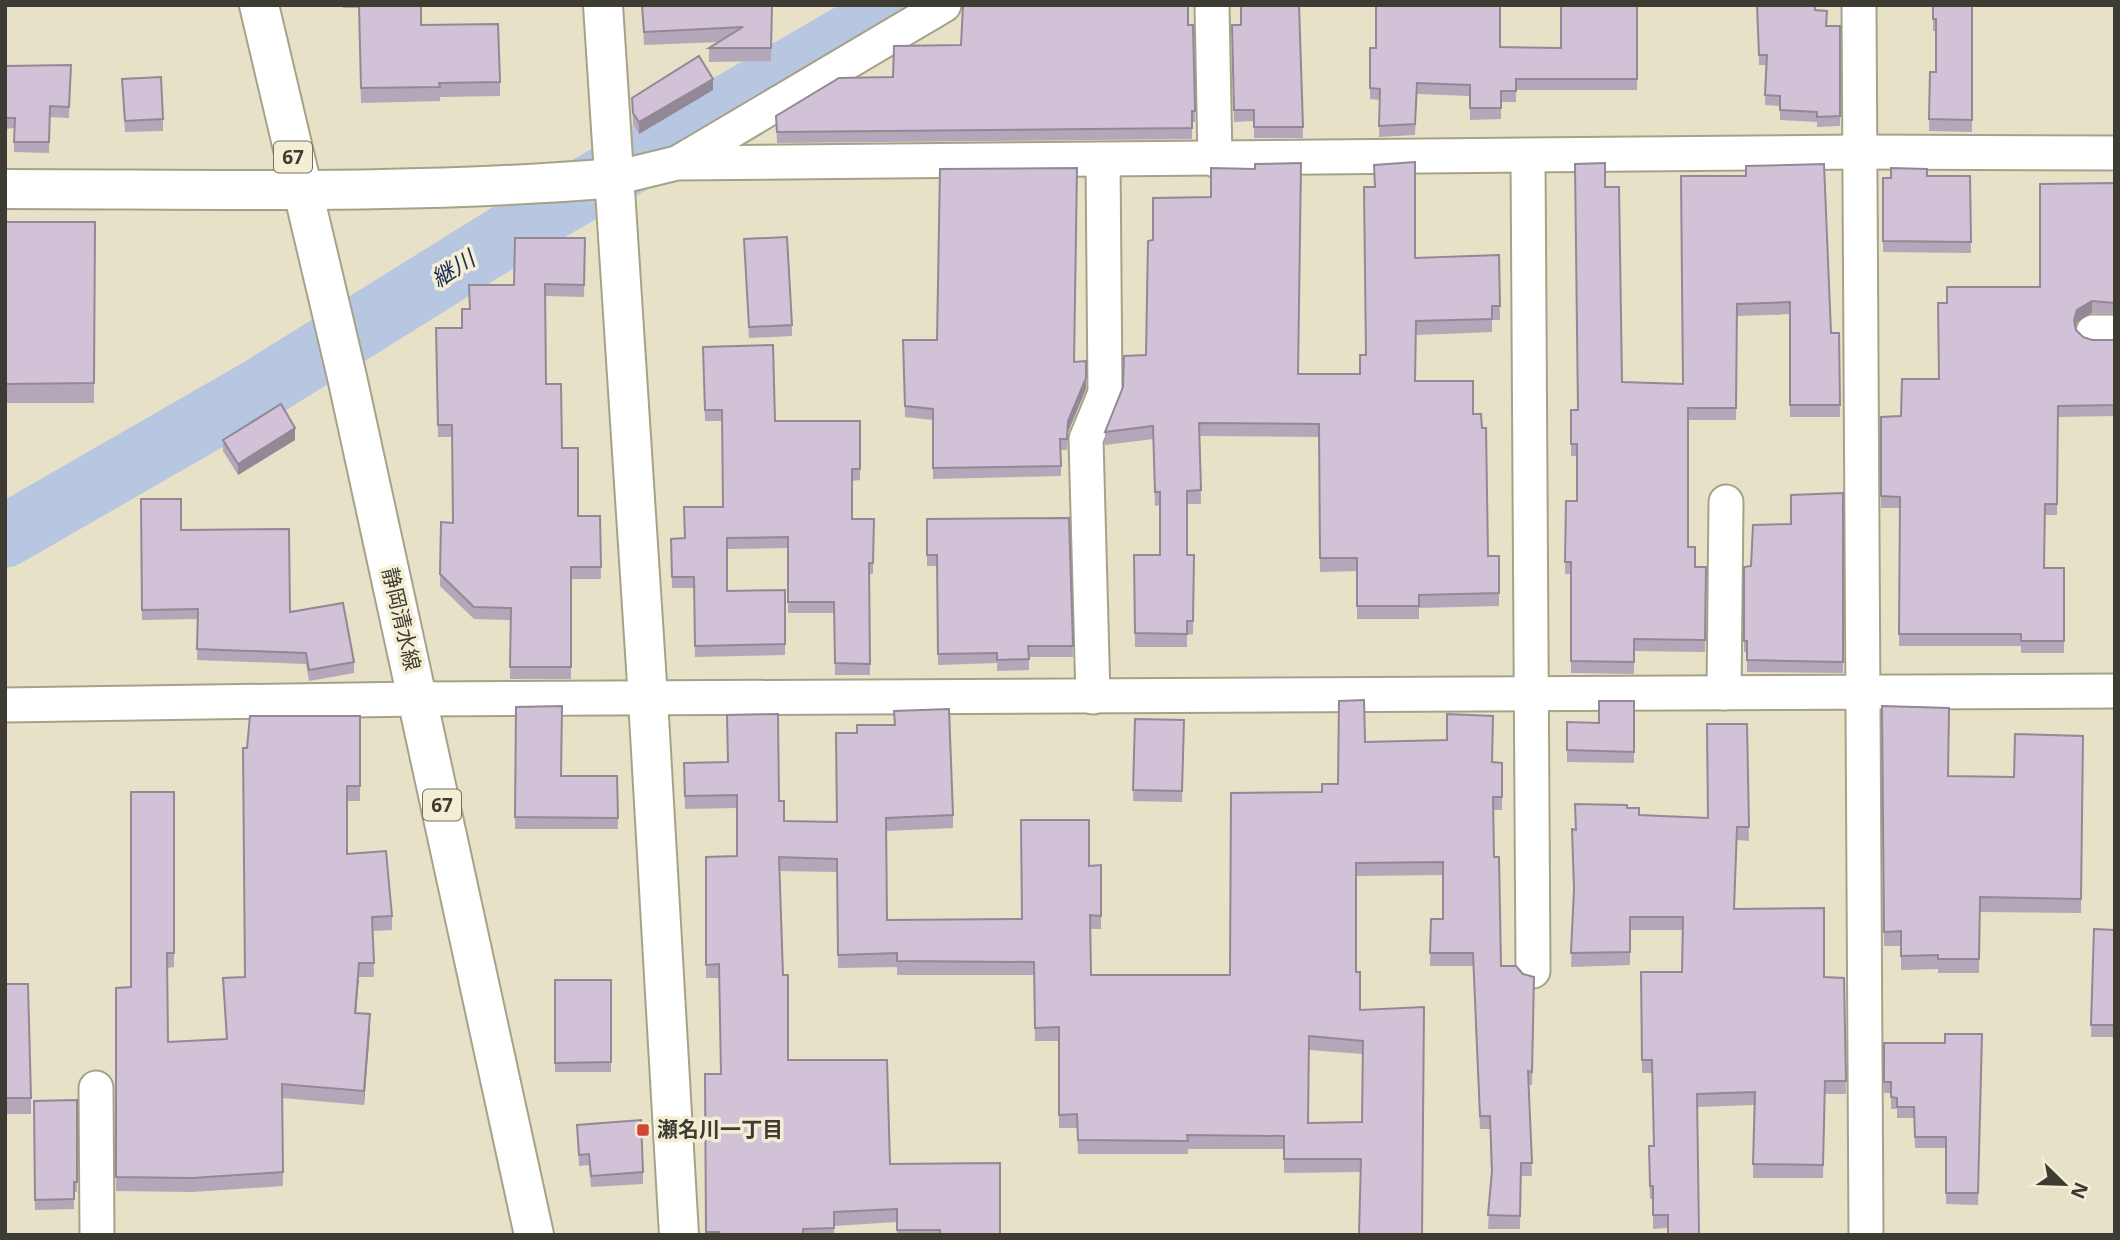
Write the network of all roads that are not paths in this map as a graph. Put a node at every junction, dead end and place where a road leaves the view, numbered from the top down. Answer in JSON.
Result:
{"nodes":[{"id":1,"x":259,"y":5,"type":"edge"},
{"id":2,"x":603,"y":5,"type":"edge"},
{"id":3,"x":944,"y":5,"type":"edge"},
{"id":4,"x":1212,"y":5,"type":"edge"},
{"id":5,"x":1859,"y":5,"type":"edge"},
{"id":6,"x":1859,"y":152,"type":"junction"},
{"id":7,"x":2115,"y":153,"type":"edge"},
{"id":8,"x":1528,"y":156,"type":"junction"},
{"id":9,"x":1103,"y":160,"type":"junction"},
{"id":10,"x":1215,"y":160,"type":"junction"},
{"id":11,"x":677,"y":163,"type":"junction"},
{"id":12,"x":615,"y":178,"type":"junction"},
{"id":13,"x":5,"y":189,"type":"edge"},
{"id":14,"x":300,"y":189,"type":"junction"},
{"id":15,"x":1726,"y":502,"type":"dead end"},
{"id":16,"x":1861,"y":691,"type":"junction"},
{"id":17,"x":2115,"y":691,"type":"edge"},
{"id":18,"x":1724,"y":693,"type":"junction"},
{"id":19,"x":1530,"y":694,"type":"junction"},
{"id":20,"x":1093,"y":697,"type":"junction"},
{"id":21,"x":419,"y":699,"type":"junction"},
{"id":22,"x":648,"y":699,"type":"junction"},
{"id":23,"x":5,"y":705,"type":"edge"},
{"id":24,"x":1532,"y":971,"type":"dead end"},
{"id":25,"x":96,"y":1088,"type":"dead end"},
{"id":26,"x":97,"y":1235,"type":"edge"},
{"id":27,"x":534,"y":1235,"type":"edge"},
{"id":28,"x":679,"y":1235,"type":"edge"},
{"id":29,"x":1866,"y":1235,"type":"edge"}],
"edges":[{"from":1,"to":14,"type":"street","name":"静岡清水線","number":"67"},
{"from":2,"to":12,"type":"street"},
{"from":3,"to":11,"type":"street"},
{"from":4,"to":10,"type":"street"},
{"from":5,"to":6,"type":"street"},
{"from":6,"to":7,"type":"street"},
{"from":6,"to":8,"type":"street"},
{"from":6,"to":16,"type":"street"},
{"from":8,"to":10,"type":"street"},
{"from":8,"to":19,"type":"street"},
{"from":9,"to":10,"type":"street"},
{"from":9,"to":11,"type":"street"},
{"from":9,"to":20,"type":"street"},
{"from":11,"to":12,"type":"street"},
{"from":12,"to":14,"type":"street"},
{"from":12,"to":22,"type":"street"},
{"from":13,"to":14,"type":"street"},
{"from":14,"to":21,"type":"street","name":"静岡清水線","number":"67"},
{"from":15,"to":18,"type":"street"},
{"from":16,"to":17,"type":"street"},
{"from":16,"to":18,"type":"street"},
{"from":16,"to":29,"type":"street"},
{"from":18,"to":19,"type":"street"},
{"from":19,"to":20,"type":"street"},
{"from":19,"to":24,"type":"street"},
{"from":20,"to":22,"type":"street"},
{"from":21,"to":22,"type":"street"},
{"from":21,"to":23,"type":"street"},
{"from":21,"to":27,"type":"street","name":"静岡清水線","number":"67"},
{"from":22,"to":28,"type":"street"},
{"from":25,"to":26,"type":"street"}]}
